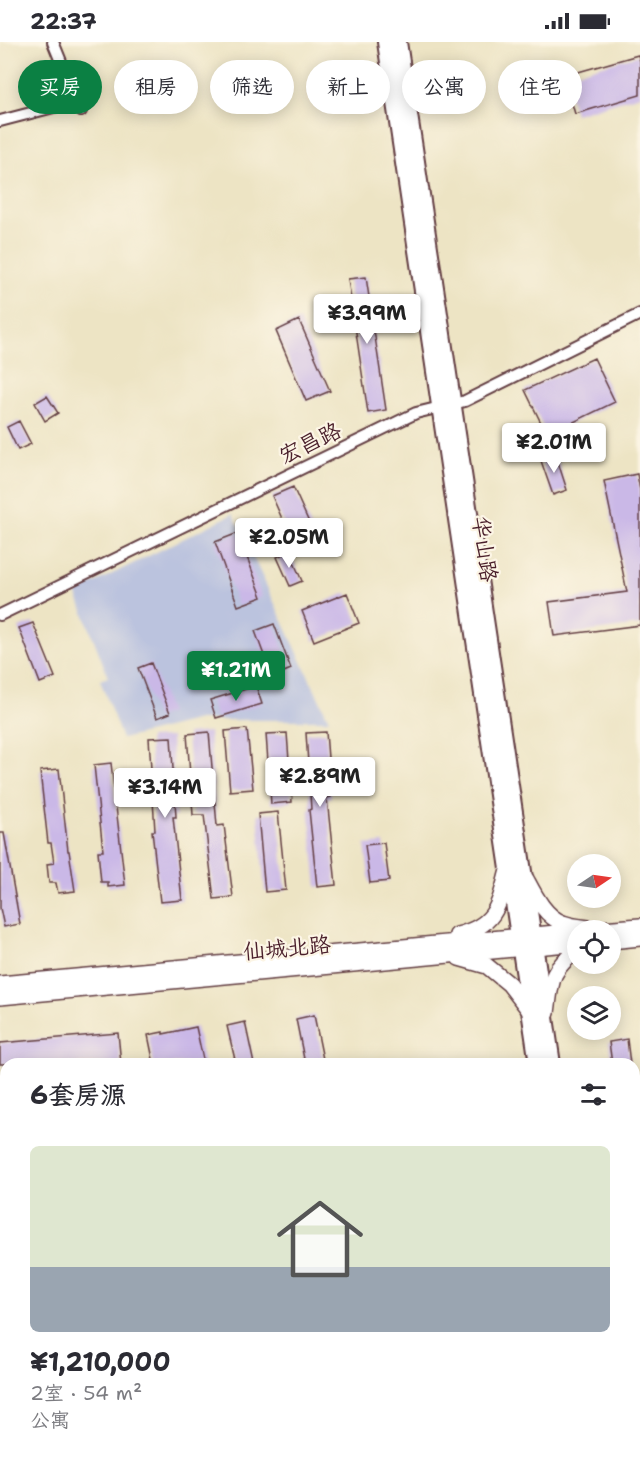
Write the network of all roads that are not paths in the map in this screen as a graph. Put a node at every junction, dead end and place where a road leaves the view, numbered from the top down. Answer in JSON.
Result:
{"nodes":[{"id":1,"x":53,"y":42,"type":"edge"},
{"id":2,"x":386,"y":42,"type":"edge"},
{"id":3,"x":398,"y":42,"type":"edge"},
{"id":4,"x":0,"y":121,"type":"edge"},
{"id":5,"x":640,"y":314,"type":"edge"},
{"id":6,"x":447,"y":405,"type":"junction"},
{"id":7,"x":0,"y":615,"type":"edge"},
{"id":8,"x":516,"y":871,"type":"junction"},
{"id":9,"x":567,"y":924,"type":"edge"},
{"id":10,"x":640,"y":926,"type":"edge"},
{"id":11,"x":621,"y":928,"type":"edge"},
{"id":12,"x":567,"y":933,"type":"edge"},
{"id":13,"x":640,"y":938,"type":"edge"},
{"id":14,"x":621,"y":940,"type":"edge"},
{"id":15,"x":526,"y":941,"type":"junction"},
{"id":16,"x":567,"y":943,"type":"edge"},
{"id":17,"x":417,"y":944,"type":"junction"},
{"id":18,"x":450,"y":955,"type":"junction"},
{"id":19,"x":567,"y":959,"type":"edge"},
{"id":20,"x":0,"y":984,"type":"edge"},
{"id":21,"x":0,"y":997,"type":"edge"},
{"id":22,"x":530,"y":1010,"type":"junction"},
{"id":23,"x":546,"y":1022,"type":"junction"},
{"id":24,"x":537,"y":1058,"type":"edge"},
{"id":25,"x":551,"y":1058,"type":"edge"}],
"edges":[{"from":1,"to":4,"type":"street"},
{"from":2,"to":6,"type":"main road"},
{"from":3,"to":6,"type":"main road"},
{"from":5,"to":6,"type":"street","name":"宏昌路"},
{"from":6,"to":7,"type":"street","name":"宏昌路"},
{"from":6,"to":8,"type":"main road"},
{"from":8,"to":9,"type":"main road"},
{"from":8,"to":15,"type":"main road"},
{"from":8,"to":17,"type":"main road"},
{"from":10,"to":11,"type":"main road"},
{"from":12,"to":15,"type":"main road","name":"仙城北路"},
{"from":13,"to":14,"type":"main road"},
{"from":15,"to":16,"type":"main road","name":"仙城北路"},
{"from":15,"to":17,"type":"main road","name":"仙城北路"},
{"from":15,"to":18,"type":"main road","name":"仙城北路"},
{"from":15,"to":22,"type":"main road"},
{"from":15,"to":23,"type":"main road"},
{"from":17,"to":20,"type":"main road","name":"仙城北路"},
{"from":18,"to":21,"type":"main road","name":"仙城北路"},
{"from":18,"to":22,"type":"main road"},
{"from":19,"to":23,"type":"main road"},
{"from":22,"to":24,"type":"main road"},
{"from":23,"to":25,"type":"main road"}]}
